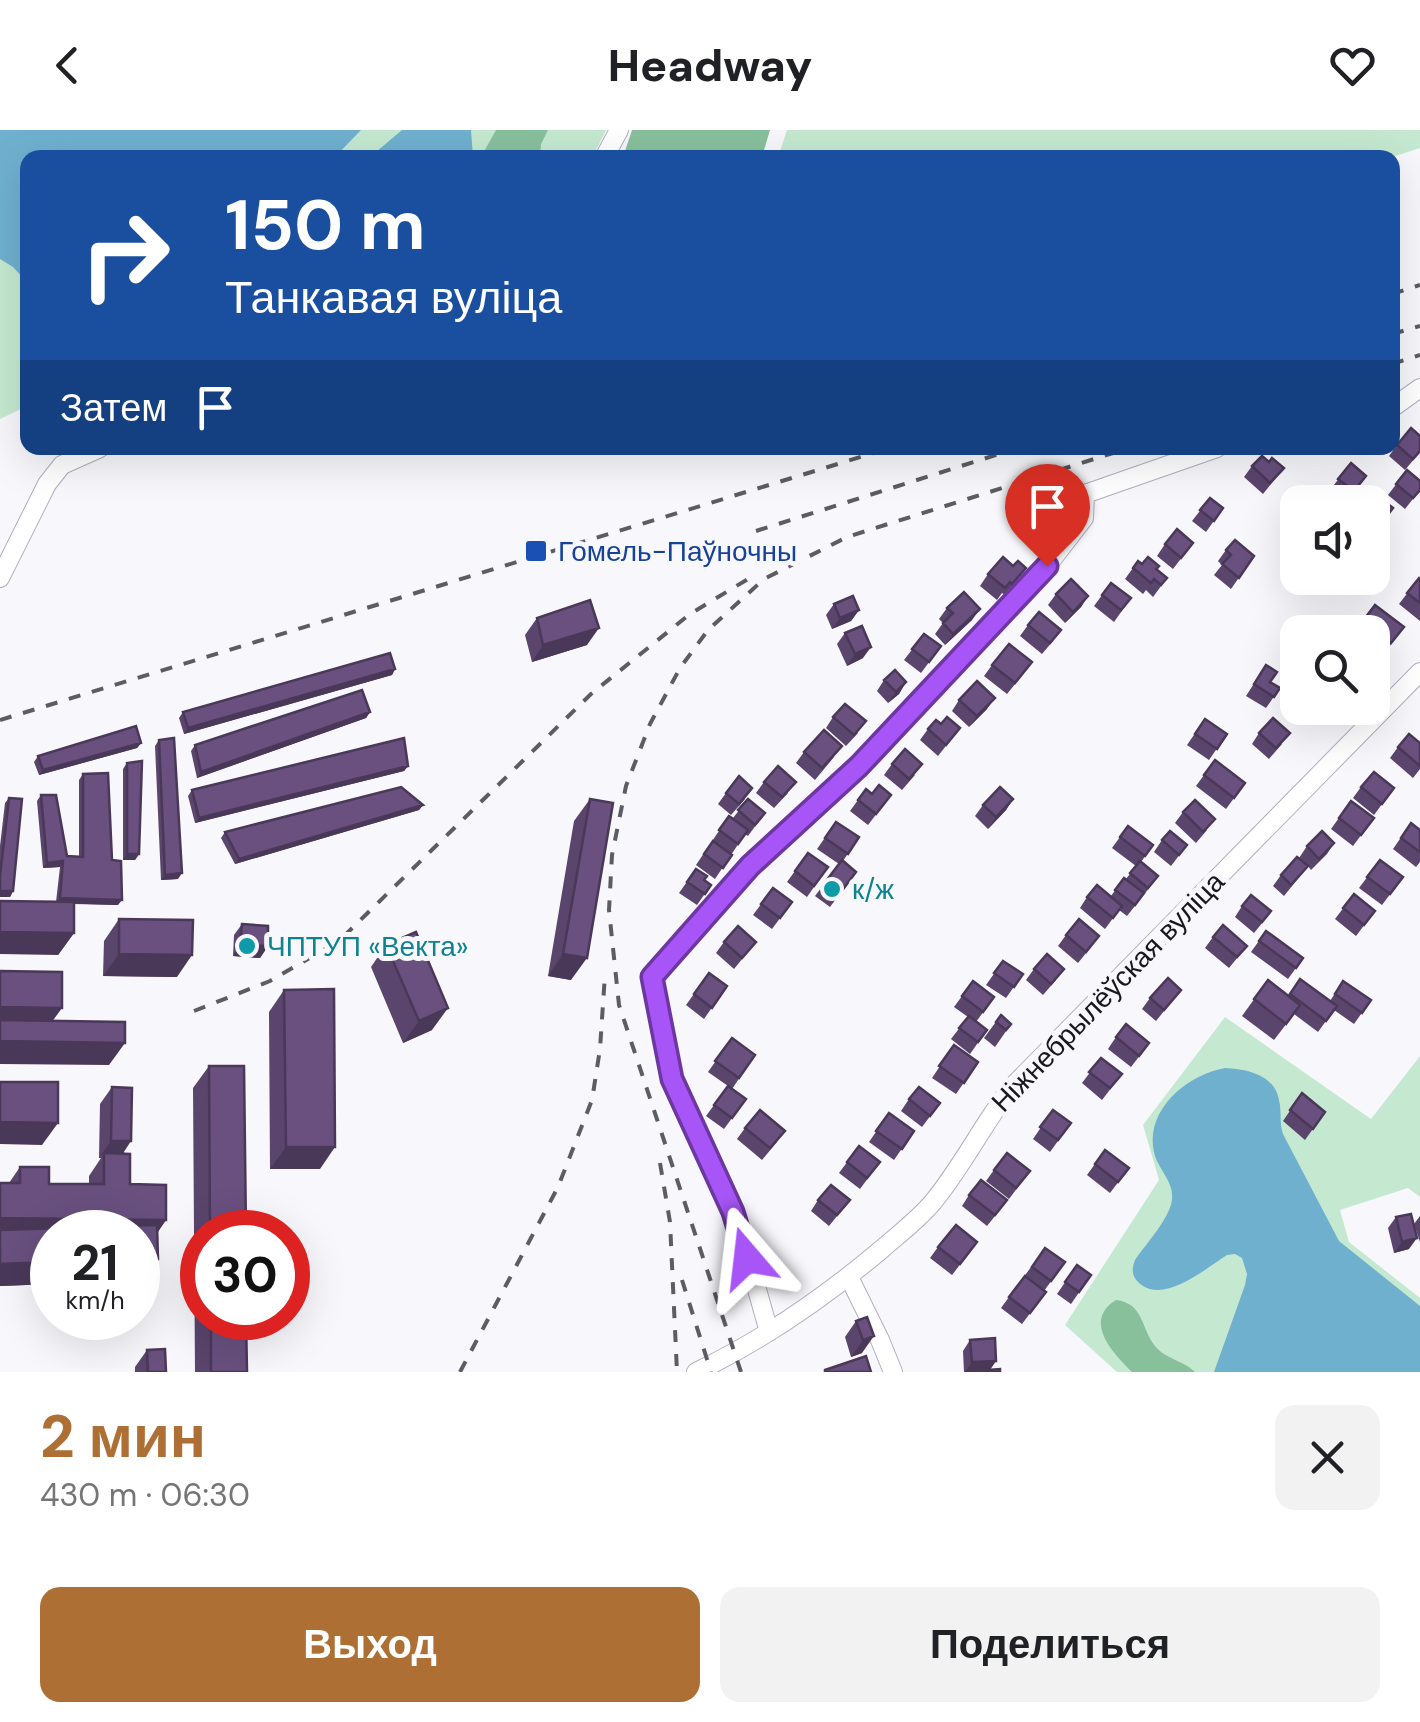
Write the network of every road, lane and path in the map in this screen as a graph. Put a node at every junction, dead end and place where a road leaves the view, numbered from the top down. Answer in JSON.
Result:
{"nodes":[{"id":1,"x":84,"y":455,"type":"edge"},
{"id":2,"x":1197,"y":455,"type":"edge"},
{"id":3,"x":0,"y":578,"type":"edge"},
{"id":4,"x":1420,"y":672,"type":"edge"},
{"id":5,"x":848,"y":1277,"type":"junction"},
{"id":6,"x":768,"y":1332,"type":"junction"},
{"id":7,"x":696,"y":1372,"type":"edge"},
{"id":8,"x":893,"y":1372,"type":"edge"}],
"edges":[{"from":1,"to":3,"type":"street"},
{"from":2,"to":6,"type":"street"},
{"from":4,"to":5,"type":"street","name":"Ніжнебрылёўская вуліца"},
{"from":5,"to":6,"type":"street","name":"Ніжнебрылёўская вуліца"},
{"from":5,"to":8,"type":"street"},
{"from":6,"to":7,"type":"street","name":"Ніжнебрылёўская вуліца"}]}
